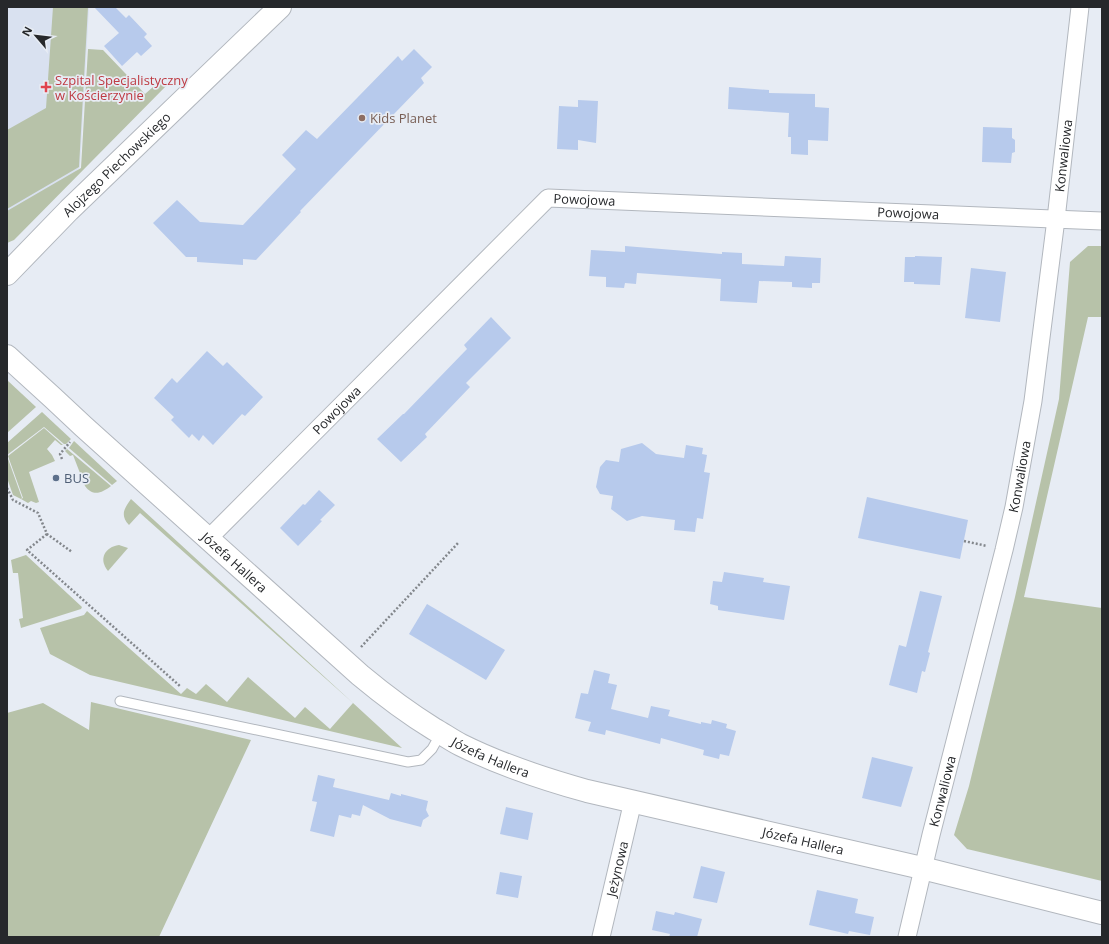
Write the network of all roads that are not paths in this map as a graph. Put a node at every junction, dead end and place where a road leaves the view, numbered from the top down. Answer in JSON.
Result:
{"nodes":[{"id":1,"x":280,"y":7,"type":"edge"},
{"id":2,"x":1080,"y":7,"type":"edge"},
{"id":3,"x":1056,"y":219,"type":"junction"},
{"id":4,"x":1102,"y":221,"type":"edge"},
{"id":5,"x":7,"y":274,"type":"edge"},
{"id":6,"x":7,"y":356,"type":"edge"},
{"id":7,"x":208,"y":539,"type":"junction"},
{"id":8,"x":120,"y":701,"type":"dead end"},
{"id":9,"x":441,"y":733,"type":"junction"},
{"id":10,"x":633,"y":801,"type":"junction"},
{"id":11,"x":922,"y":868,"type":"junction"},
{"id":12,"x":1102,"y":913,"type":"edge"},
{"id":13,"x":601,"y":937,"type":"edge"},
{"id":14,"x":907,"y":937,"type":"edge"}],
"edges":[{"from":1,"to":5,"type":"street","name":"Alojzego Piechowskiego"},
{"from":2,"to":3,"type":"street","name":"Konwaliowa"},
{"from":3,"to":4,"type":"street","name":"Powojowa"},
{"from":3,"to":7,"type":"street","name":"Powojowa"},
{"from":3,"to":11,"type":"street","name":"Konwaliowa"},
{"from":6,"to":7,"type":"street","name":"Józefa Hallera"},
{"from":7,"to":9,"type":"street","name":"Józefa Hallera"},
{"from":8,"to":9,"type":"lane"},
{"from":9,"to":10,"type":"street","name":"Józefa Hallera"},
{"from":10,"to":11,"type":"street","name":"Józefa Hallera"},
{"from":10,"to":13,"type":"street","name":"Jeżynowa"},
{"from":11,"to":12,"type":"street","name":"Józefa Hallera"},
{"from":11,"to":14,"type":"street","name":"Konwaliowa"}]}
